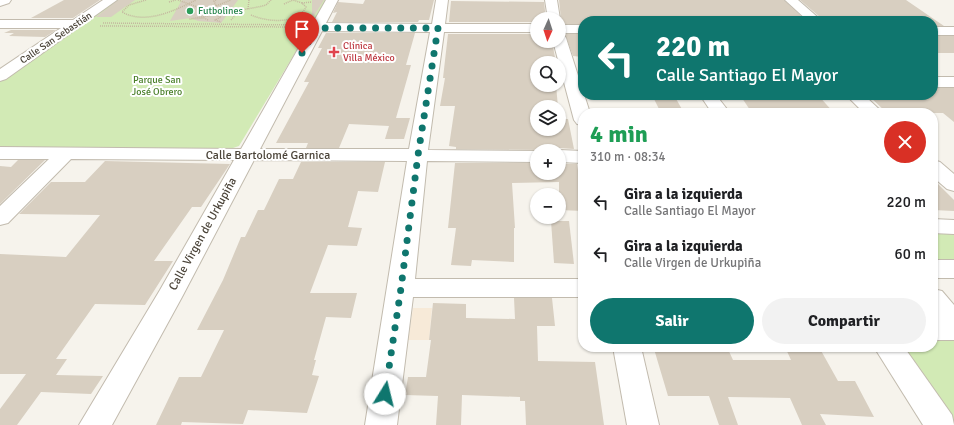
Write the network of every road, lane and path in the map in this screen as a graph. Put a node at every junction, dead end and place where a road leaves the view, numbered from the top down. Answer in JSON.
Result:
{"nodes":[{"id":1,"x":5,"y":0,"type":"edge"},
{"id":2,"x":111,"y":0,"type":"edge"},
{"id":3,"x":146,"y":0,"type":"edge"},
{"id":4,"x":177,"y":0,"type":"edge"},
{"id":5,"x":196,"y":0,"type":"edge"},
{"id":6,"x":216,"y":0,"type":"edge"},
{"id":7,"x":231,"y":0,"type":"edge"},
{"id":8,"x":249,"y":0,"type":"edge"},
{"id":9,"x":271,"y":0,"type":"edge"},
{"id":10,"x":293,"y":0,"type":"edge"},
{"id":11,"x":332,"y":0,"type":"edge"},
{"id":12,"x":442,"y":0,"type":"edge"},
{"id":13,"x":550,"y":0,"type":"edge"},
{"id":14,"x":791,"y":0,"type":"edge"},
{"id":15,"x":0,"y":2,"type":"edge"},
{"id":16,"x":169,"y":2,"type":"dead end"},
{"id":17,"x":316,"y":2,"type":"dead end"},
{"id":18,"x":302,"y":3,"type":"junction"},
{"id":19,"x":189,"y":4,"type":"junction"},
{"id":20,"x":284,"y":4,"type":"dead end"},
{"id":21,"x":216,"y":6,"type":"junction"},
{"id":22,"x":248,"y":9,"type":"junction"},
{"id":23,"x":208,"y":11,"type":"junction"},
{"id":24,"x":234,"y":11,"type":"junction"},
{"id":25,"x":553,"y":12,"type":"edge"},
{"id":26,"x":213,"y":14,"type":"junction"},
{"id":27,"x":251,"y":15,"type":"dead end"},
{"id":28,"x":206,"y":16,"type":"junction"},
{"id":29,"x":810,"y":16,"type":"edge"},
{"id":30,"x":291,"y":18,"type":"junction"},
{"id":31,"x":208,"y":20,"type":"dead end"},
{"id":32,"x":231,"y":20,"type":"dead end"},
{"id":33,"x":200,"y":21,"type":"dead end"},
{"id":34,"x":300,"y":21,"type":"dead end"},
{"id":35,"x":221,"y":22,"type":"dead end"},
{"id":36,"x":95,"y":23,"type":"dead end"},
{"id":37,"x":0,"y":24,"type":"edge"},
{"id":38,"x":76,"y":24,"type":"junction"},
{"id":39,"x":196,"y":24,"type":"junction"},
{"id":40,"x":99,"y":26,"type":"dead end"},
{"id":41,"x":194,"y":26,"type":"junction"},
{"id":42,"x":307,"y":26,"type":"junction"},
{"id":43,"x":438,"y":28,"type":"junction"},
{"id":44,"x":530,"y":28,"type":"edge"},
{"id":45,"x":566,"y":28,"type":"edge"},
{"id":46,"x":578,"y":29,"type":"edge"},
{"id":47,"x":938,"y":31,"type":"edge"},
{"id":48,"x":954,"y":31,"type":"edge"},
{"id":49,"x":563,"y":48,"type":"edge"},
{"id":50,"x":0,"y":76,"type":"edge"},
{"id":51,"x":577,"y":82,"type":"edge"},
{"id":52,"x":938,"y":82,"type":"edge"},
{"id":53,"x":954,"y":82,"type":"edge"},
{"id":54,"x":860,"y":100,"type":"edge"},
{"id":55,"x":868,"y":108,"type":"edge"},
{"id":56,"x":0,"y":153,"type":"edge"},
{"id":57,"x":66,"y":153,"type":"junction"},
{"id":58,"x":246,"y":155,"type":"junction"},
{"id":59,"x":418,"y":155,"type":"junction"},
{"id":60,"x":530,"y":156,"type":"edge"},
{"id":61,"x":566,"y":156,"type":"edge"},
{"id":62,"x":578,"y":157,"type":"edge"},
{"id":63,"x":938,"y":171,"type":"edge"},
{"id":64,"x":954,"y":185,"type":"edge"},
{"id":65,"x":0,"y":218,"type":"edge"},
{"id":66,"x":938,"y":226,"type":"edge"},
{"id":67,"x":954,"y":227,"type":"edge"},
{"id":68,"x":938,"y":268,"type":"edge"},
{"id":69,"x":954,"y":269,"type":"edge"},
{"id":70,"x":401,"y":288,"type":"junction"},
{"id":71,"x":578,"y":288,"type":"edge"},
{"id":72,"x":938,"y":304,"type":"edge"},
{"id":73,"x":954,"y":324,"type":"edge"},
{"id":74,"x":938,"y":329,"type":"edge"},
{"id":75,"x":954,"y":329,"type":"edge"},
{"id":76,"x":628,"y":352,"type":"edge"},
{"id":77,"x":891,"y":352,"type":"edge"},
{"id":78,"x":95,"y":425,"type":"edge"},
{"id":79,"x":381,"y":425,"type":"edge"},
{"id":80,"x":643,"y":425,"type":"edge"},
{"id":81,"x":941,"y":425,"type":"edge"}],
"edges":[{"from":1,"to":15,"type":"street"},
{"from":2,"to":38,"type":"street","name":"Calle San Sebastián"},
{"from":3,"to":19,"type":"path"},
{"from":4,"to":16,"type":"path"},
{"from":4,"to":19,"type":"path"},
{"from":5,"to":19,"type":"path"},
{"from":6,"to":21,"type":"path"},
{"from":7,"to":21,"type":"path"},
{"from":8,"to":22,"type":"path"},
{"from":9,"to":22,"type":"path"},
{"from":10,"to":18,"type":"path"},
{"from":10,"to":20,"type":"path"},
{"from":11,"to":42,"type":"street","name":"Calle Virgen de Urkupiña"},
{"from":12,"to":43,"type":"street"},
{"from":13,"to":25,"type":"street"},
{"from":14,"to":29,"type":"street"},
{"from":17,"to":18,"type":"path"},
{"from":18,"to":30,"type":"path"},
{"from":19,"to":23,"type":"path"},
{"from":21,"to":23,"type":"path"},
{"from":22,"to":24,"type":"path"},
{"from":23,"to":28,"type":"path"},
{"from":24,"to":26,"type":"path"},
{"from":24,"to":32,"type":"path"},
{"from":26,"to":28,"type":"path"},
{"from":26,"to":35,"type":"path"},
{"from":27,"to":30,"type":"path"},
{"from":28,"to":31,"type":"path"},
{"from":30,"to":34,"type":"path"},
{"from":33,"to":39,"type":"path"},
{"from":36,"to":39,"type":"path"},
{"from":37,"to":38,"type":"street"},
{"from":38,"to":50,"type":"street","name":"Calle San Sebastián"},
{"from":39,"to":41,"type":"path"},
{"from":39,"to":42,"type":"path"},
{"from":40,"to":41,"type":"path"},
{"from":41,"to":42,"type":"path"},
{"from":42,"to":43,"type":"street"},
{"from":42,"to":58,"type":"street","name":"Calle Virgen de Urkupiña"},
{"from":43,"to":44,"type":"street"},
{"from":43,"to":59,"type":"street"},
{"from":45,"to":46,"type":"street"},
{"from":47,"to":48,"type":"street"},
{"from":49,"to":51,"type":"street"},
{"from":52,"to":53,"type":"street"},
{"from":54,"to":55,"type":"street"},
{"from":56,"to":57,"type":"street","name":"Calle Bartolomé Garnica"},
{"from":57,"to":58,"type":"street","name":"Calle Bartolomé Garnica"},
{"from":57,"to":65,"type":"street"},
{"from":58,"to":59,"type":"street","name":"Calle Bartolomé Garnica"},
{"from":58,"to":78,"type":"street","name":"Calle Virgen de Urkupiña"},
{"from":59,"to":60,"type":"street","name":"Calle Bartolomé Garnica"},
{"from":59,"to":70,"type":"street"},
{"from":61,"to":62,"type":"street"},
{"from":63,"to":64,"type":"street"},
{"from":66,"to":67,"type":"street"},
{"from":68,"to":69,"type":"street"},
{"from":70,"to":71,"type":"street"},
{"from":70,"to":79,"type":"street"},
{"from":72,"to":73,"type":"street"},
{"from":74,"to":75,"type":"street"},
{"from":76,"to":80,"type":"street"},
{"from":77,"to":81,"type":"street"}]}
